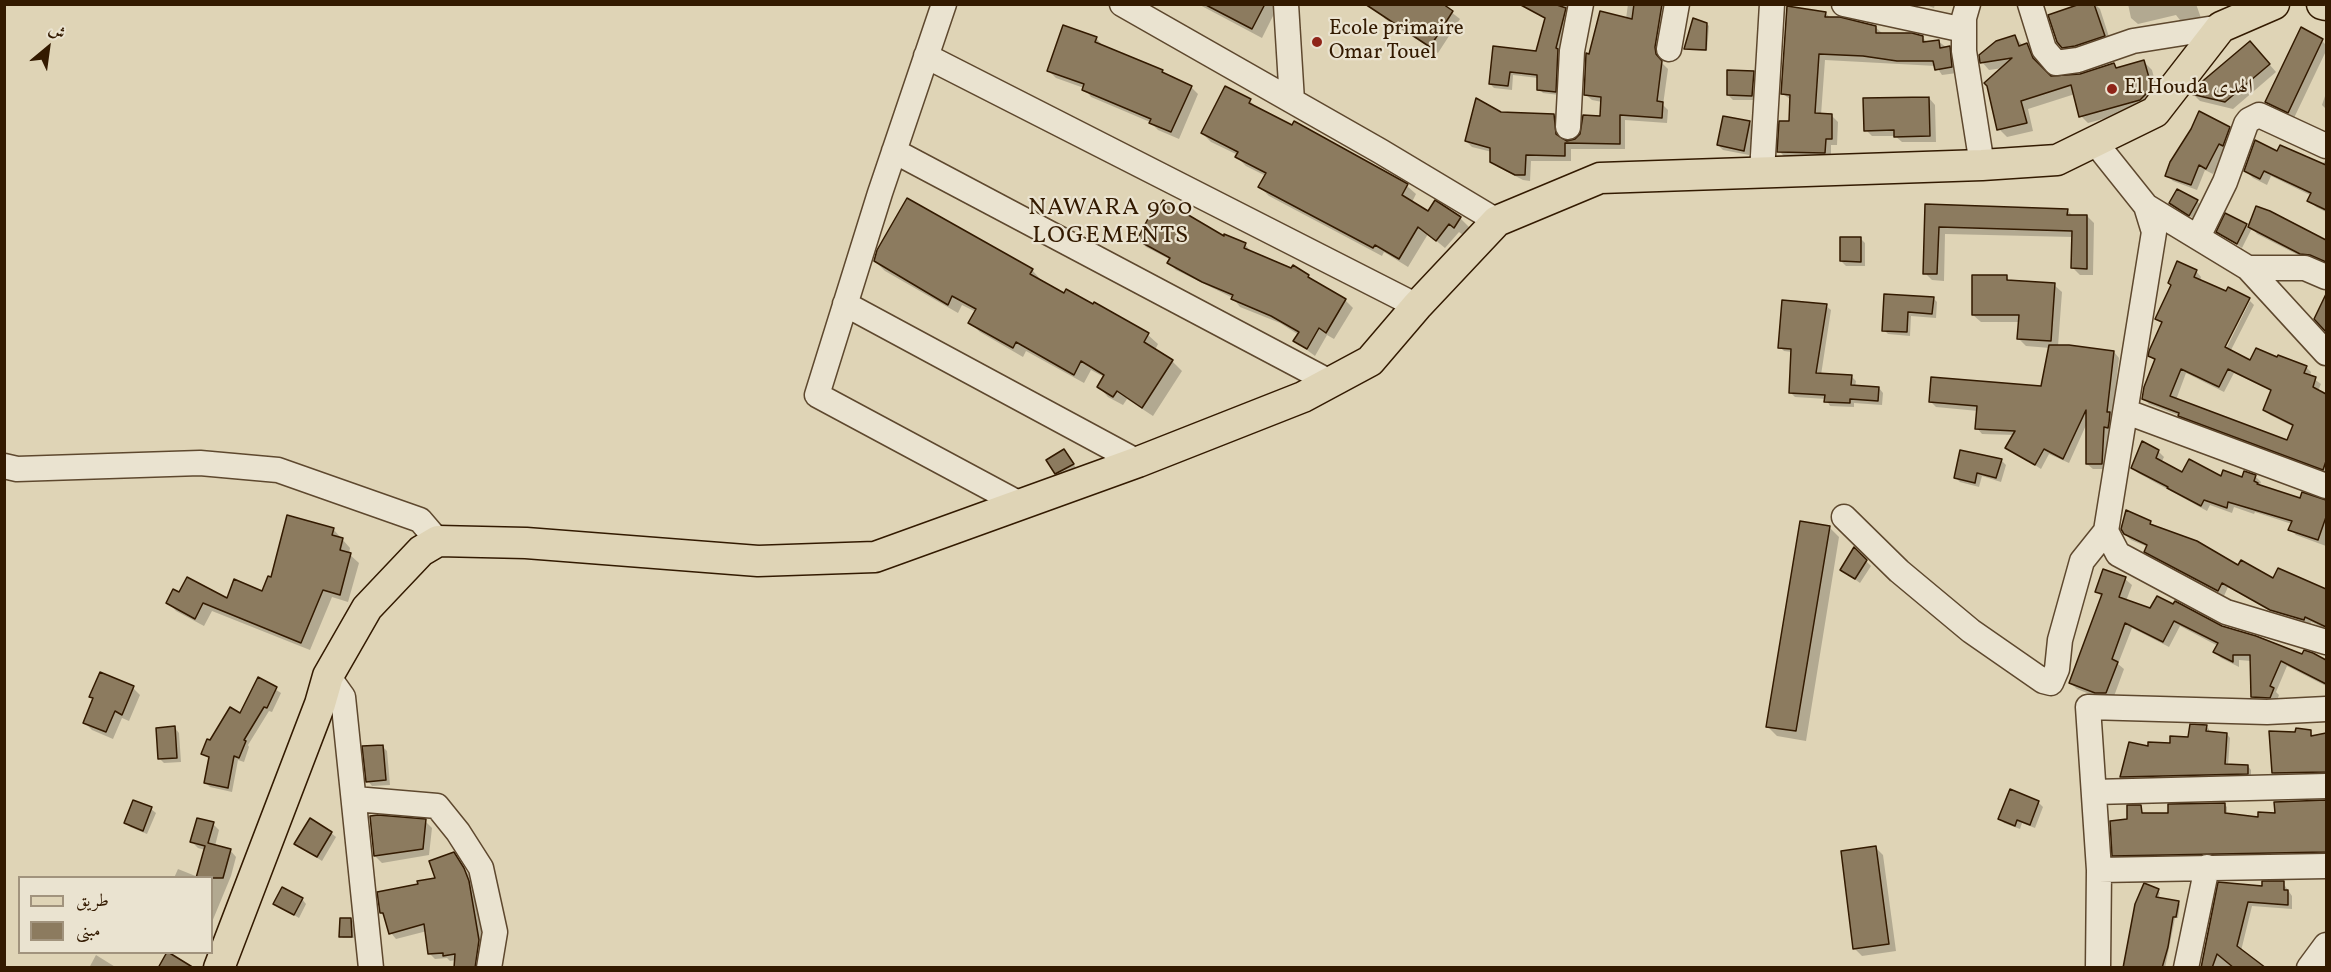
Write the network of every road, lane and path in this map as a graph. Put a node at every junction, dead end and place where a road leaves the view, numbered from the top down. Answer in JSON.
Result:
{"nodes":[{"id":1,"x":944,"y":4,"type":"edge"},
{"id":2,"x":1122,"y":4,"type":"edge"},
{"id":3,"x":1286,"y":4,"type":"edge"},
{"id":4,"x":1581,"y":4,"type":"edge"},
{"id":5,"x":1677,"y":4,"type":"edge"},
{"id":6,"x":1772,"y":4,"type":"edge"},
{"id":7,"x":1844,"y":4,"type":"edge"},
{"id":8,"x":1968,"y":4,"type":"edge"},
{"id":9,"x":2030,"y":4,"type":"edge"},
{"id":10,"x":2274,"y":4,"type":"edge"},
{"id":11,"x":2221,"y":27,"type":"junction"},
{"id":12,"x":1964,"y":30,"type":"junction"},
{"id":13,"x":1669,"y":49,"type":"dead end"},
{"id":14,"x":926,"y":56,"type":"junction"},
{"id":15,"x":1292,"y":101,"type":"junction"},
{"id":16,"x":1568,"y":127,"type":"dead end"},
{"id":17,"x":2094,"y":141,"type":"junction"},
{"id":18,"x":2326,"y":146,"type":"edge"},
{"id":19,"x":894,"y":151,"type":"junction"},
{"id":20,"x":1982,"y":165,"type":"junction"},
{"id":21,"x":1762,"y":172,"type":"junction"},
{"id":22,"x":2146,"y":206,"type":"junction"},
{"id":23,"x":1497,"y":221,"type":"junction"},
{"id":24,"x":2198,"y":237,"type":"junction"},
{"id":25,"x":2248,"y":268,"type":"junction"},
{"id":26,"x":2326,"y":277,"type":"edge"},
{"id":27,"x":845,"y":304,"type":"junction"},
{"id":28,"x":1417,"y":306,"type":"junction"},
{"id":29,"x":2326,"y":353,"type":"edge"},
{"id":30,"x":1329,"y":382,"type":"junction"},
{"id":31,"x":2127,"y":412,"type":"junction"},
{"id":32,"x":1138,"y":462,"type":"junction"},
{"id":33,"x":4,"y":466,"type":"edge"},
{"id":34,"x":2326,"y":486,"type":"edge"},
{"id":35,"x":1020,"y":504,"type":"junction"},
{"id":36,"x":1844,"y":518,"type":"dead end"},
{"id":37,"x":2106,"y":531,"type":"junction"},
{"id":38,"x":438,"y":542,"type":"junction"},
{"id":39,"x":2326,"y":642,"type":"edge"},
{"id":40,"x":328,"y":675,"type":"junction"},
{"id":41,"x":2326,"y":709,"type":"edge"},
{"id":42,"x":2326,"y":786,"type":"edge"},
{"id":43,"x":2094,"y":792,"type":"junction"},
{"id":44,"x":355,"y":799,"type":"junction"},
{"id":45,"x":2326,"y":866,"type":"edge"},
{"id":46,"x":2207,"y":867,"type":"junction"},
{"id":47,"x":2099,"y":870,"type":"junction"},
{"id":48,"x":2326,"y":945,"type":"edge"},
{"id":49,"x":221,"y":962,"type":"edge"},
{"id":50,"x":371,"y":968,"type":"edge"},
{"id":51,"x":489,"y":968,"type":"edge"},
{"id":52,"x":2098,"y":968,"type":"edge"},
{"id":53,"x":2186,"y":968,"type":"edge"},
{"id":54,"x":2309,"y":968,"type":"edge"}],
"edges":[{"from":1,"to":14,"type":"street"},
{"from":2,"to":15,"type":"street"},
{"from":3,"to":15,"type":"street"},
{"from":4,"to":16,"type":"street"},
{"from":5,"to":13,"type":"street"},
{"from":6,"to":21,"type":"street"},
{"from":7,"to":12,"type":"street"},
{"from":8,"to":12,"type":"street"},
{"from":9,"to":11,"type":"street"},
{"from":10,"to":11,"type":"main road"},
{"from":11,"to":17,"type":"main road"},
{"from":12,"to":20,"type":"street"},
{"from":14,"to":19,"type":"street"},
{"from":14,"to":28,"type":"street"},
{"from":15,"to":23,"type":"street"},
{"from":17,"to":20,"type":"main road"},
{"from":17,"to":22,"type":"street"},
{"from":18,"to":24,"type":"street"},
{"from":19,"to":27,"type":"street"},
{"from":19,"to":30,"type":"street"},
{"from":20,"to":21,"type":"main road"},
{"from":21,"to":23,"type":"main road"},
{"from":22,"to":24,"type":"street"},
{"from":22,"to":31,"type":"street"},
{"from":23,"to":28,"type":"main road"},
{"from":24,"to":25,"type":"street"},
{"from":25,"to":26,"type":"street"},
{"from":25,"to":29,"type":"street"},
{"from":27,"to":32,"type":"street"},
{"from":27,"to":35,"type":"street"},
{"from":28,"to":30,"type":"main road"},
{"from":30,"to":32,"type":"main road"},
{"from":31,"to":34,"type":"street"},
{"from":31,"to":37,"type":"street"},
{"from":32,"to":35,"type":"main road"},
{"from":33,"to":38,"type":"street"},
{"from":35,"to":38,"type":"main road"},
{"from":36,"to":37,"type":"street"},
{"from":37,"to":39,"type":"street"},
{"from":38,"to":40,"type":"main road"},
{"from":40,"to":44,"type":"street"},
{"from":40,"to":49,"type":"main road"},
{"from":41,"to":43,"type":"street"},
{"from":42,"to":43,"type":"street"},
{"from":43,"to":47,"type":"street"},
{"from":44,"to":50,"type":"street"},
{"from":44,"to":51,"type":"street"},
{"from":45,"to":46,"type":"street"},
{"from":46,"to":47,"type":"street"},
{"from":46,"to":53,"type":"street"},
{"from":47,"to":52,"type":"street"},
{"from":48,"to":54,"type":"street"}]}
